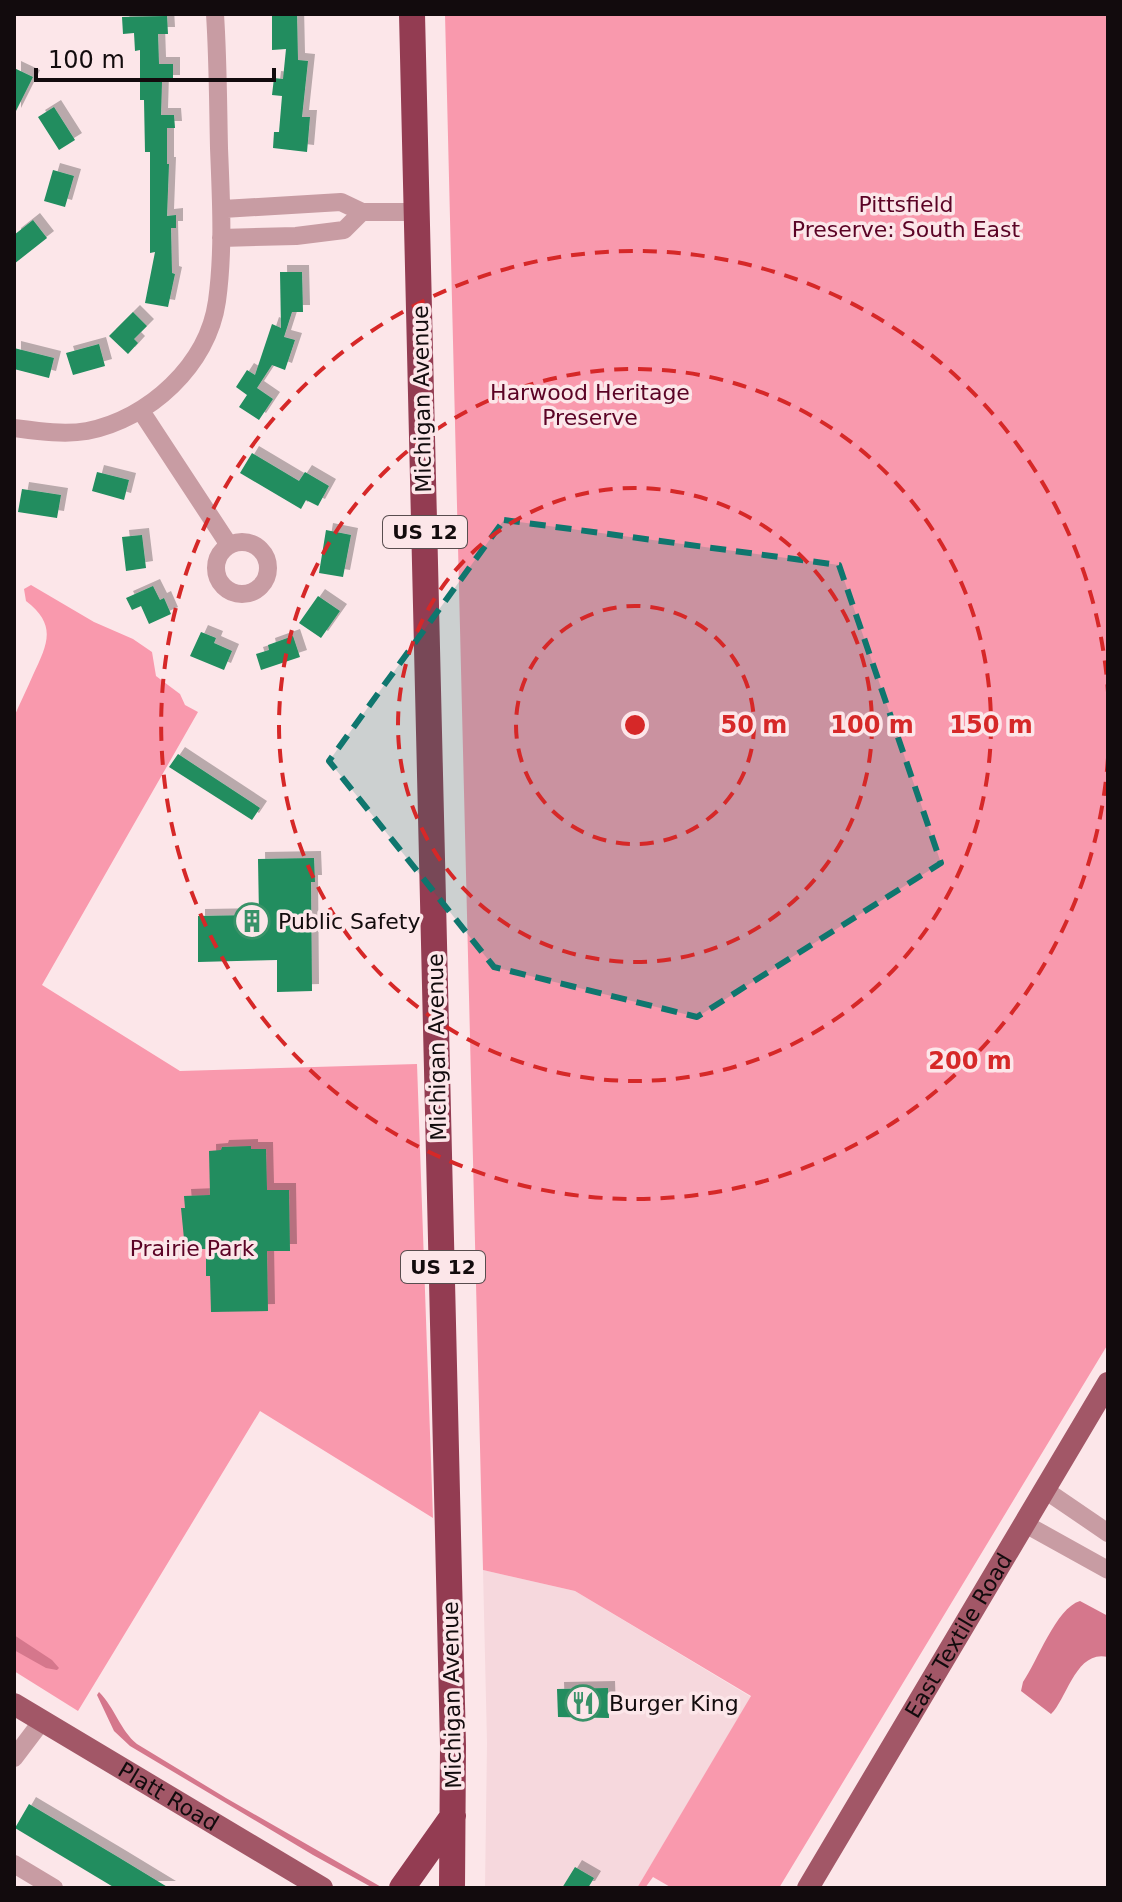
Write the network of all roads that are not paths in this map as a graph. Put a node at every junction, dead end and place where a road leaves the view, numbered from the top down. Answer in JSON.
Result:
{"nodes":[{"id":1,"x":215,"y":14,"type":"edge"},
{"id":2,"x":412,"y":14,"type":"edge"},
{"id":3,"x":223,"y":209,"type":"junction"},
{"id":4,"x":362,"y":212,"type":"junction"},
{"id":5,"x":416,"y":212,"type":"junction"},
{"id":6,"x":221,"y":238,"type":"junction"},
{"id":7,"x":141,"y":411,"type":"junction"},
{"id":8,"x":14,"y":428,"type":"edge"},
{"id":9,"x":229,"y":545,"type":"dead end"},
{"id":10,"x":1108,"y":1383,"type":"edge"},
{"id":11,"x":1045,"y":1490,"type":"junction"},
{"id":12,"x":1025,"y":1524,"type":"junction"},
{"id":13,"x":1108,"y":1533,"type":"edge"},
{"id":14,"x":1108,"y":1570,"type":"edge"},
{"id":15,"x":14,"y":1704,"type":"edge"},
{"id":16,"x":42,"y":1721,"type":"junction"},
{"id":17,"x":14,"y":1758,"type":"edge"},
{"id":18,"x":453,"y":1816,"type":"junction"},
{"id":19,"x":14,"y":1864,"type":"edge"},
{"id":20,"x":53,"y":1888,"type":"edge"},
{"id":21,"x":322,"y":1888,"type":"edge"},
{"id":22,"x":402,"y":1888,"type":"edge"},
{"id":23,"x":452,"y":1888,"type":"edge"},
{"id":24,"x":808,"y":1888,"type":"edge"}],
"edges":[{"from":1,"to":3,"type":"street"},
{"from":2,"to":5,"type":"highway","name":"Michigan Avenue","number":"US 12"},
{"from":3,"to":4,"type":"street"},
{"from":3,"to":6,"type":"street"},
{"from":4,"to":5,"type":"street"},
{"from":4,"to":6,"type":"street"},
{"from":5,"to":18,"type":"highway","name":"Michigan Avenue","number":"US 12"},
{"from":6,"to":7,"type":"street"},
{"from":7,"to":8,"type":"street"},
{"from":7,"to":9,"type":"street"},
{"from":10,"to":11,"type":"main road","name":"East Textile Road"},
{"from":11,"to":12,"type":"main road","name":"East Textile Road"},
{"from":11,"to":13,"type":"street"},
{"from":12,"to":14,"type":"street"},
{"from":12,"to":24,"type":"main road","name":"East Textile Road"},
{"from":15,"to":16,"type":"main road","name":"Platt Road"},
{"from":16,"to":17,"type":"street"},
{"from":16,"to":21,"type":"main road","name":"Platt Road"},
{"from":18,"to":22,"type":"highway"},
{"from":18,"to":23,"type":"highway","name":"Michigan Avenue","number":"US 12"},
{"from":19,"to":20,"type":"street"}]}
